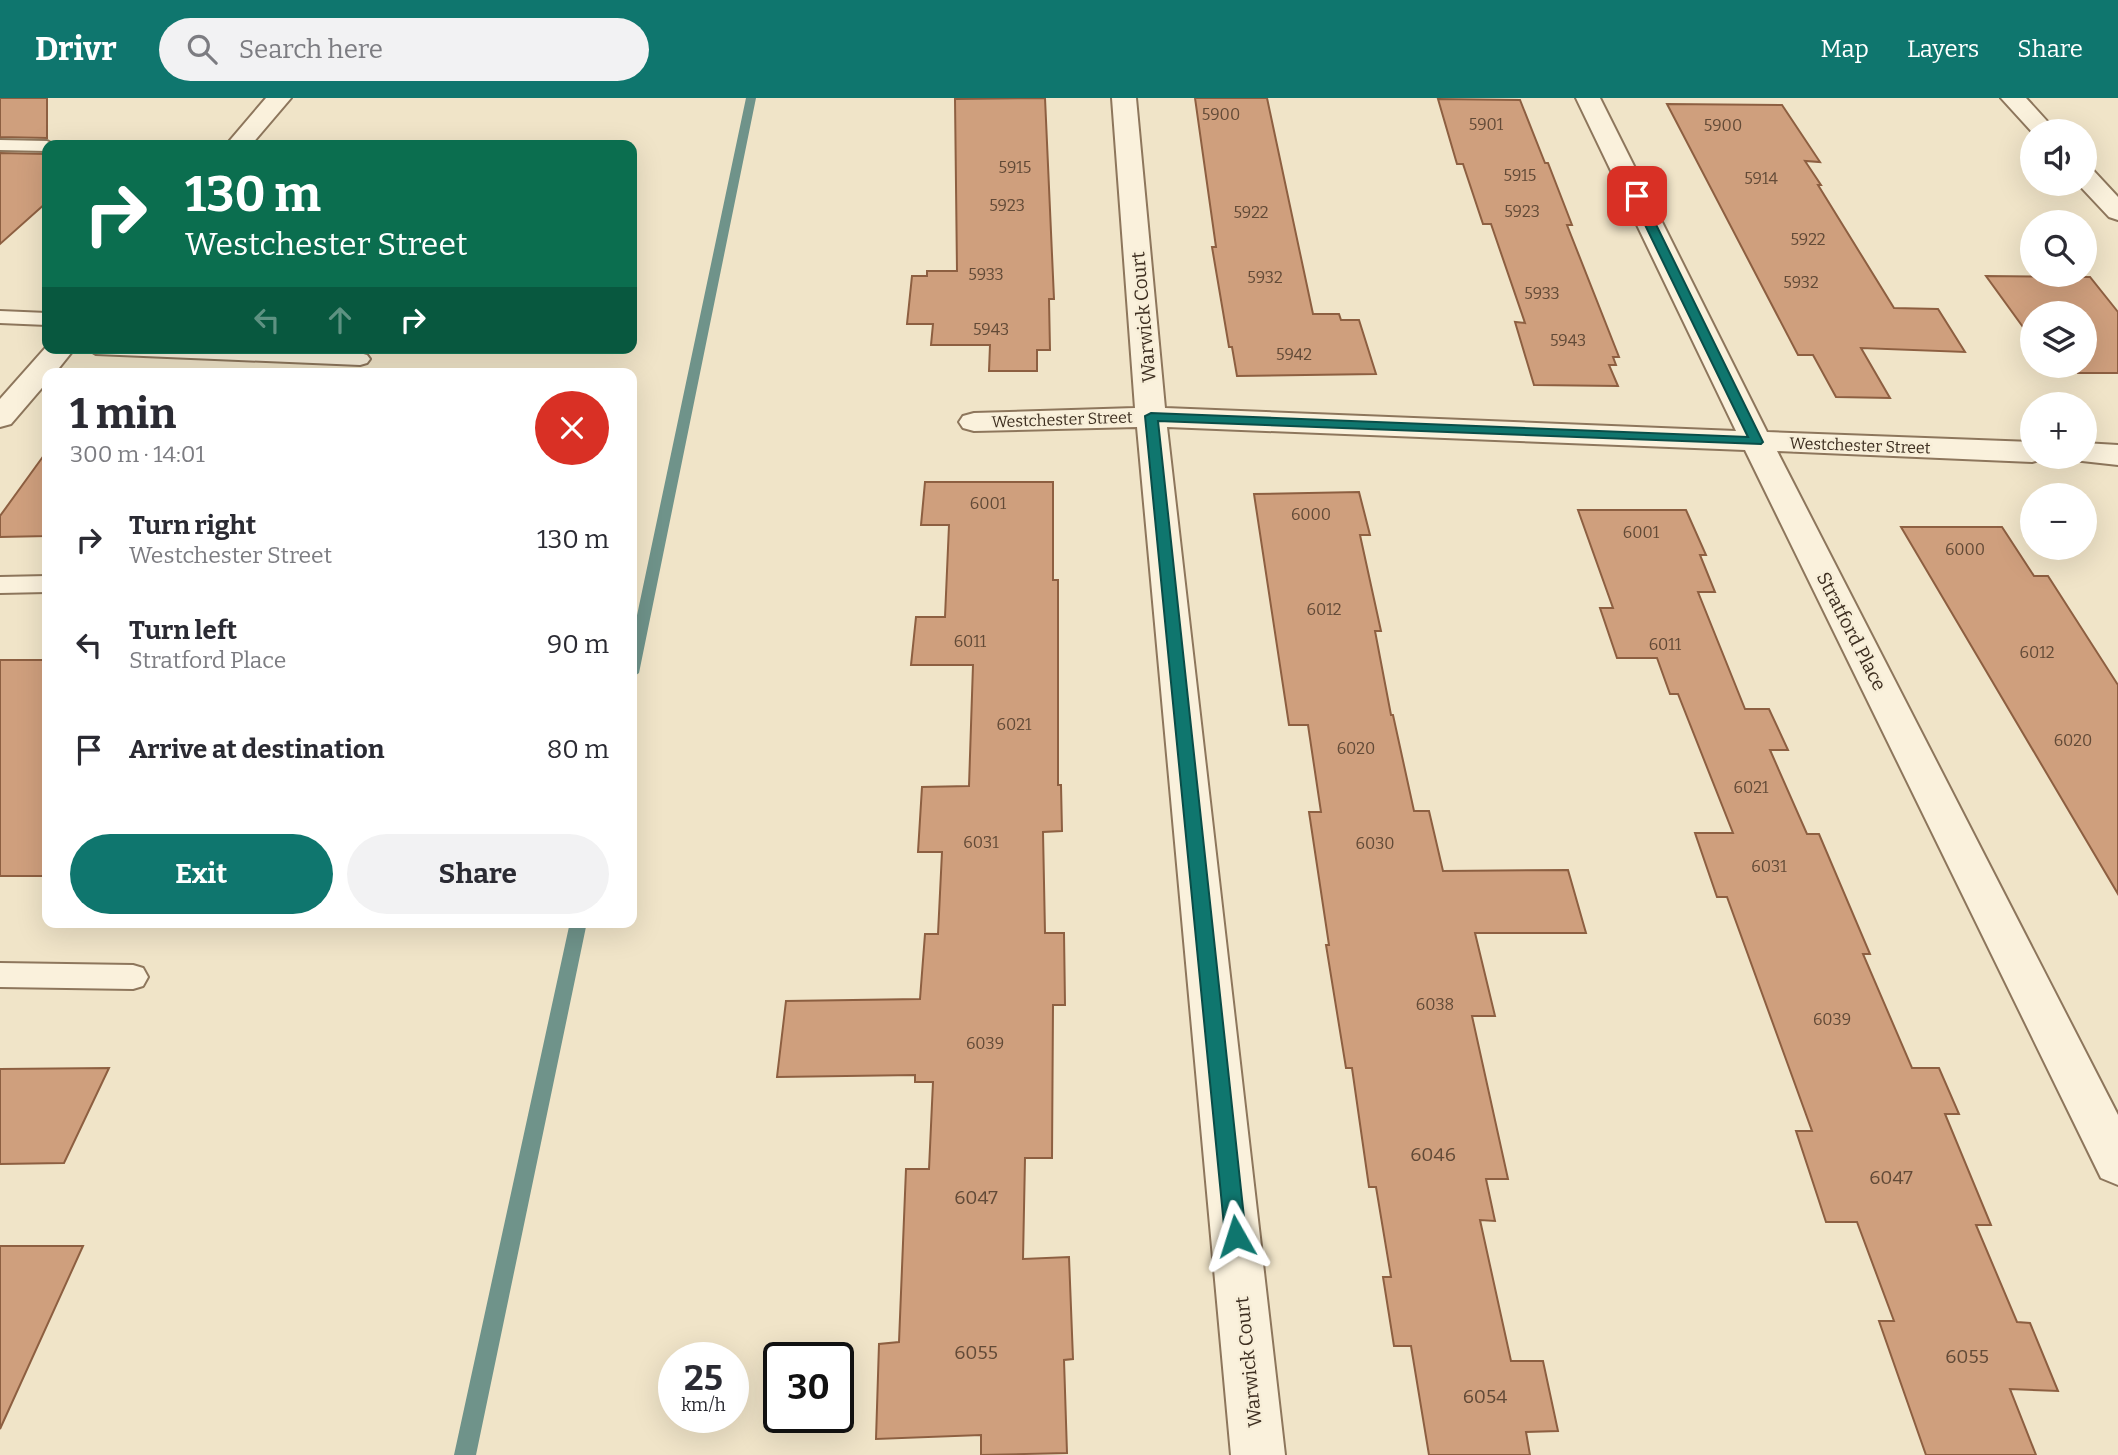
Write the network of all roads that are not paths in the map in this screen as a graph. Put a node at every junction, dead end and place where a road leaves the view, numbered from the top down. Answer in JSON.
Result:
{"nodes":[{"id":1,"x":279,"y":98,"type":"edge"},
{"id":2,"x":1124,"y":98,"type":"edge"},
{"id":3,"x":1588,"y":98,"type":"edge"},
{"id":4,"x":2013,"y":98,"type":"edge"},
{"id":5,"x":2033,"y":119,"type":"edge"},
{"id":6,"x":243,"y":140,"type":"edge"},
{"id":7,"x":0,"y":145,"type":"edge"},
{"id":8,"x":42,"y":146,"type":"edge"},
{"id":9,"x":2097,"y":189,"type":"edge"},
{"id":10,"x":2118,"y":212,"type":"edge"},
{"id":11,"x":0,"y":317,"type":"edge"},
{"id":12,"x":42,"y":319,"type":"edge"},
{"id":13,"x":56,"y":354,"type":"edge"},
{"id":14,"x":240,"y":354,"type":"edge"},
{"id":15,"x":360,"y":359,"type":"dead end"},
{"id":16,"x":44,"y":368,"type":"edge"},
{"id":17,"x":42,"y":370,"type":"edge"},
{"id":18,"x":1151,"y":416,"type":"junction"},
{"id":19,"x":0,"y":418,"type":"edge"},
{"id":20,"x":974,"y":422,"type":"dead end"},
{"id":21,"x":1757,"y":442,"type":"junction"},
{"id":22,"x":2020,"y":452,"type":"edge"},
{"id":23,"x":2097,"y":454,"type":"edge"},
{"id":24,"x":2118,"y":455,"type":"edge"},
{"id":25,"x":42,"y":584,"type":"edge"},
{"id":26,"x":0,"y":585,"type":"edge"},
{"id":27,"x":0,"y":975,"type":"edge"},
{"id":28,"x":133,"y":978,"type":"dead end"},
{"id":29,"x":2118,"y":1163,"type":"edge"},
{"id":30,"x":1258,"y":1455,"type":"edge"}],
"edges":[{"from":1,"to":6,"type":"street"},
{"from":2,"to":18,"type":"street","name":"Warwick Court"},
{"from":3,"to":21,"type":"street","name":"Stratford Place"},
{"from":4,"to":5,"type":"street"},
{"from":7,"to":8,"type":"lane"},
{"from":9,"to":10,"type":"street"},
{"from":11,"to":12,"type":"lane"},
{"from":13,"to":16,"type":"street"},
{"from":14,"to":15,"type":"lane"},
{"from":17,"to":19,"type":"street"},
{"from":18,"to":20,"type":"street","name":"Westchester Street"},
{"from":18,"to":21,"type":"street","name":"Westchester Street"},
{"from":18,"to":30,"type":"street","name":"Warwick Court"},
{"from":21,"to":22,"type":"street","name":"Westchester Street"},
{"from":21,"to":29,"type":"street","name":"Stratford Place"},
{"from":23,"to":24,"type":"street"},
{"from":25,"to":26,"type":"lane"},
{"from":27,"to":28,"type":"lane"}]}
